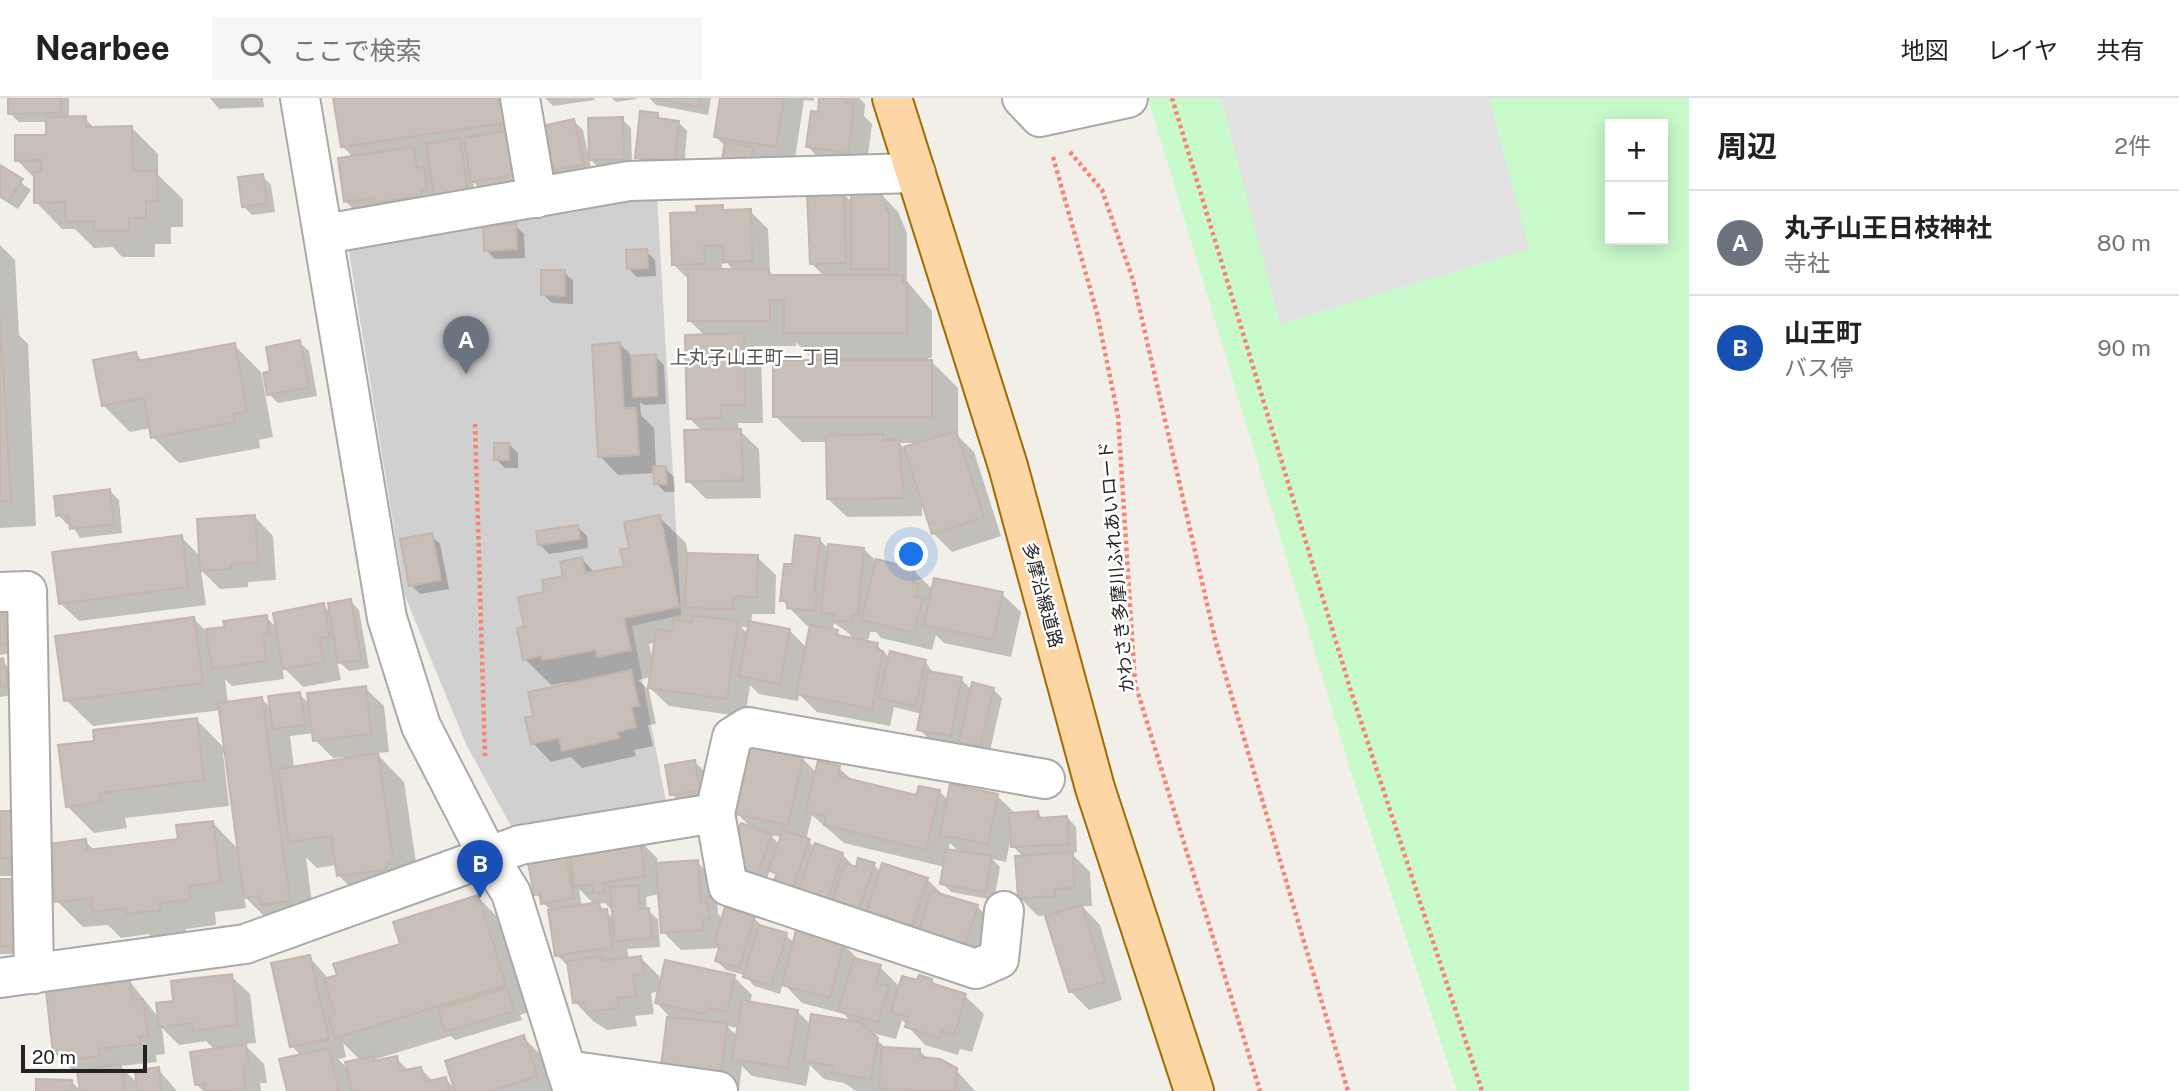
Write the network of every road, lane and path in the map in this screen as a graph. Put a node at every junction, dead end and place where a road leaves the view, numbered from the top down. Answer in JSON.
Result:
{"nodes":[{"id":1,"x":300,"y":98,"type":"edge"},
{"id":2,"x":520,"y":98,"type":"edge"},
{"id":3,"x":892,"y":98,"type":"edge"},
{"id":4,"x":1128,"y":98,"type":"edge"},
{"id":5,"x":1172,"y":98,"type":"edge"},
{"id":6,"x":1031,"y":108,"type":"edge"},
{"id":7,"x":916,"y":173,"type":"junction"},
{"id":8,"x":537,"y":198,"type":"junction"},
{"id":9,"x":325,"y":234,"type":"junction"},
{"id":10,"x":475,"y":424,"type":"dead end"},
{"id":11,"x":0,"y":592,"type":"edge"},
{"id":12,"x":485,"y":758,"type":"dead end"},
{"id":13,"x":1045,"y":779,"type":"dead end"},
{"id":14,"x":715,"y":813,"type":"junction"},
{"id":15,"x":488,"y":856,"type":"junction"},
{"id":16,"x":1004,"y":911,"type":"dead end"},
{"id":17,"x":17,"y":976,"type":"edge"},
{"id":18,"x":570,"y":1081,"type":"edge"},
{"id":19,"x":718,"y":1091,"type":"edge"},
{"id":20,"x":1194,"y":1091,"type":"edge"},
{"id":21,"x":1260,"y":1091,"type":"edge"},
{"id":22,"x":1348,"y":1091,"type":"edge"},
{"id":23,"x":1482,"y":1091,"type":"edge"}],
"edges":[{"from":1,"to":9,"type":"street"},
{"from":2,"to":8,"type":"street"},
{"from":3,"to":7,"type":"main road","name":"多摩沿線道路"},
{"from":4,"to":6,"type":"street"},
{"from":5,"to":23,"type":"path"},
{"from":6,"to":21,"type":"path","name":"かわさき多摩川ふれあいロード"},
{"from":6,"to":22,"type":"path"},
{"from":7,"to":8,"type":"street"},
{"from":7,"to":20,"type":"main road","name":"多摩沿線道路"},
{"from":8,"to":9,"type":"street"},
{"from":9,"to":15,"type":"street"},
{"from":10,"to":12,"type":"path"},
{"from":11,"to":17,"type":"street"},
{"from":13,"to":14,"type":"street"},
{"from":14,"to":15,"type":"street"},
{"from":14,"to":16,"type":"street"},
{"from":15,"to":17,"type":"street"},
{"from":15,"to":18,"type":"street"},
{"from":18,"to":19,"type":"street"}]}
